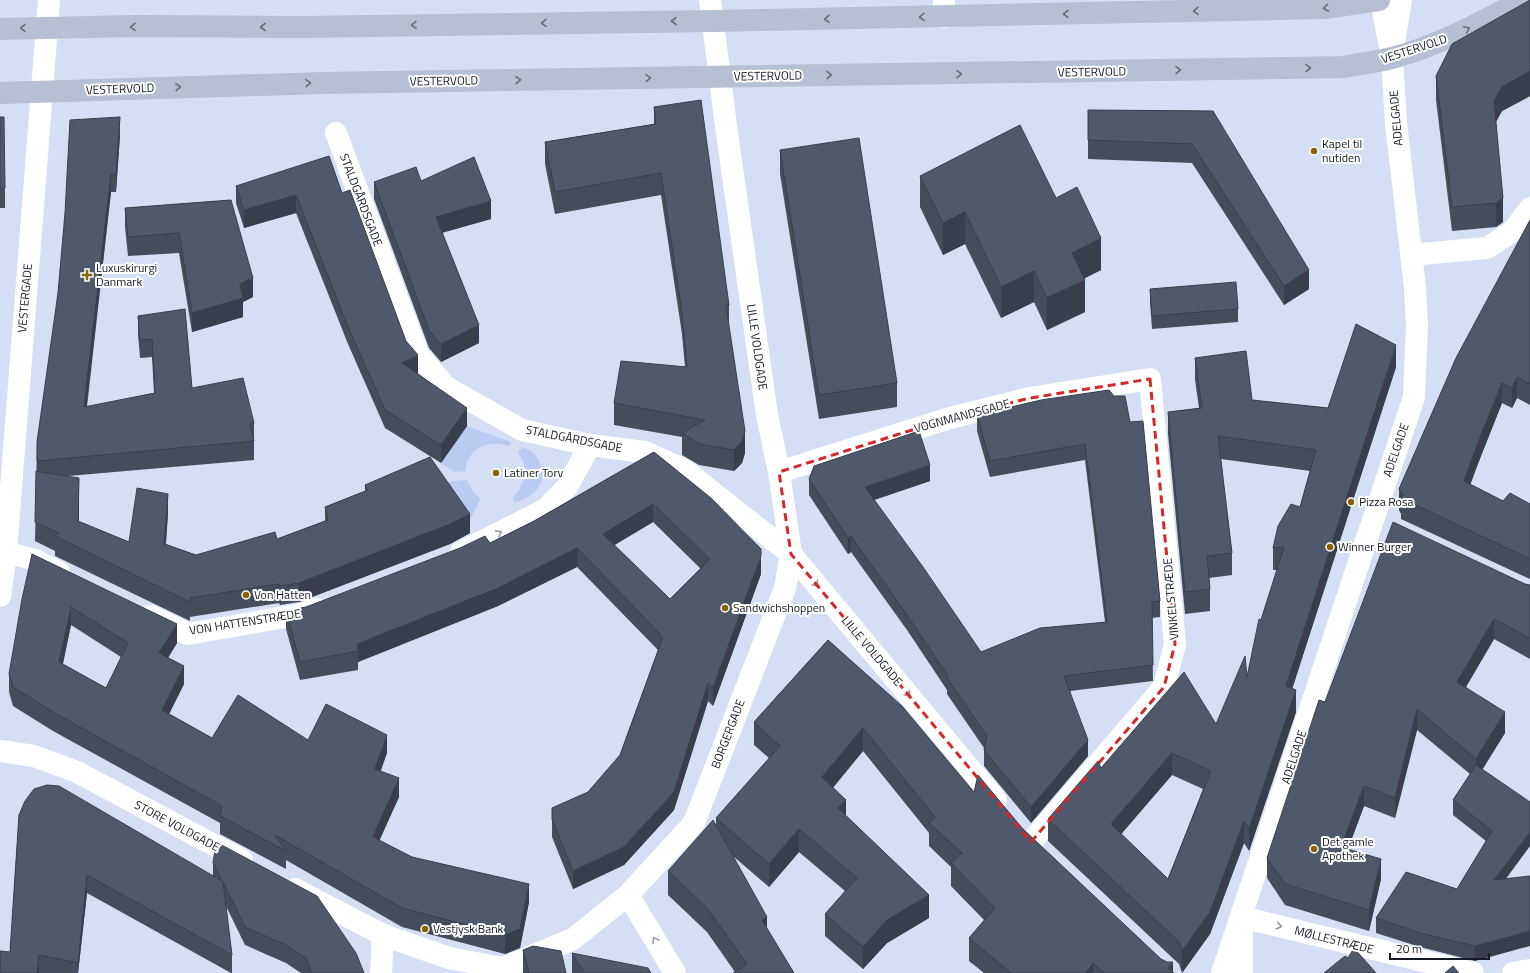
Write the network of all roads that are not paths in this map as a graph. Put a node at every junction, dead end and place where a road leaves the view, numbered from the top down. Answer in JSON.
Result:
{"nodes":[{"id":1,"x":48,"y":0,"type":"edge"},
{"id":2,"x":1380,"y":0,"type":"edge"},
{"id":3,"x":1401,"y":0,"type":"edge"},
{"id":4,"x":1523,"y":0,"type":"edge"},
{"id":5,"x":944,"y":8,"type":"edge"},
{"id":6,"x":711,"y":10,"type":"edge"},
{"id":7,"x":46,"y":28,"type":"junction"},
{"id":8,"x":0,"y":29,"type":"edge"},
{"id":9,"x":1392,"y":58,"type":"junction"},
{"id":10,"x":720,"y":77,"type":"junction"},
{"id":11,"x":41,"y":92,"type":"junction"},
{"id":12,"x":0,"y":93,"type":"edge"},
{"id":13,"x":336,"y":133,"type":"dead end"},
{"id":14,"x":1530,"y":208,"type":"edge"},
{"id":15,"x":1412,"y":255,"type":"junction"},
{"id":16,"x":1150,"y":379,"type":"joint"},
{"id":17,"x":590,"y":445,"type":"junction"},
{"id":18,"x":779,"y":472,"type":"junction"},
{"id":19,"x":1373,"y":519,"type":"junction"},
{"id":20,"x":1394,"y":529,"type":"edge"},
{"id":21,"x":6,"y":552,"type":"junction"},
{"id":22,"x":791,"y":554,"type":"junction"},
{"id":23,"x":440,"y":560,"type":"edge"},
{"id":24,"x":77,"y":580,"type":"edge"},
{"id":25,"x":0,"y":596,"type":"edge"},
{"id":26,"x":331,"y":603,"type":"edge"},
{"id":27,"x":132,"y":607,"type":"edge"},
{"id":28,"x":0,"y":751,"type":"edge"},
{"id":29,"x":1021,"y":830,"type":"junction"},
{"id":30,"x":1048,"y":858,"type":"edge"},
{"id":31,"x":258,"y":869,"type":"edge"},
{"id":32,"x":278,"y":880,"type":"edge"},
{"id":33,"x":628,"y":895,"type":"junction"},
{"id":34,"x":1241,"y":917,"type":"junction"},
{"id":35,"x":383,"y":935,"type":"junction"},
{"id":36,"x":1530,"y":970,"type":"edge"},
{"id":37,"x":381,"y":973,"type":"edge"},
{"id":38,"x":676,"y":973,"type":"edge"},
{"id":39,"x":1222,"y":973,"type":"edge"},
{"id":40,"x":1242,"y":973,"type":"edge"},
{"id":41,"x":1474,"y":973,"type":"edge"},
{"id":42,"x":1513,"y":973,"type":"edge"}],
"edges":[{"from":1,"to":7,"type":"street","name":"VESTERGADE"},
{"from":2,"to":5,"type":"main road","one_way":true},
{"from":2,"to":9,"type":"street"},
{"from":3,"to":9,"type":"street"},
{"from":9,"to":4,"type":"main road","name":"VESTERVOLD","one_way":true},
{"from":5,"to":6,"type":"main road","one_way":true},
{"from":6,"to":7,"type":"main road","one_way":true},
{"from":6,"to":10,"type":"street","name":"LILLE VOLDGADE"},
{"from":7,"to":8,"type":"main road","one_way":true},
{"from":7,"to":11,"type":"street","name":"VESTERGADE"},
{"from":10,"to":9,"type":"main road","name":"VESTERVOLD","one_way":true},
{"from":9,"to":15,"type":"street","name":"ADELGADE"},
{"from":11,"to":10,"type":"main road","name":"VESTERVOLD","one_way":true},
{"from":10,"to":18,"type":"street","name":"LILLE VOLDGADE"},
{"from":11,"to":12,"type":"main road","name":"VESTERVOLD"},
{"from":11,"to":21,"type":"street","name":"VESTERGADE"},
{"from":13,"to":17,"type":"street","name":"STALDGÅRDSGADE"},
{"from":14,"to":15,"type":"street"},
{"from":15,"to":19,"type":"street","name":"ADELGADE"},
{"from":16,"to":18,"type":"street","name":"VOGNMANDSGADE"},
{"from":16,"to":29,"type":"street","name":"VINKELSTRÆDE"},
{"from":17,"to":22,"type":"street","name":"STALDGÅRDSGADE"},
{"from":23,"to":17,"type":"street","one_way":true},
{"from":18,"to":22,"type":"street","name":"LILLE VOLDGADE"},
{"from":19,"to":20,"type":"street"},
{"from":19,"to":34,"type":"street","name":"ADELGADE"},
{"from":21,"to":24,"type":"street"},
{"from":21,"to":25,"type":"street","name":"VESTERGADE"},
{"from":22,"to":29,"type":"street","name":"LILLE VOLDGADE","one_way":true},
{"from":22,"to":33,"type":"street","name":"BORGERGADE"},
{"from":26,"to":27,"type":"street","name":"VON HATTENSTRÆDE"},
{"from":28,"to":31,"type":"street","name":"STORE VOLDGADE"},
{"from":29,"to":30,"type":"street","name":"LILLE VOLDGADE"},
{"from":32,"to":35,"type":"street"},
{"from":33,"to":35,"type":"street"},
{"from":38,"to":33,"type":"street","one_way":true},
{"from":34,"to":39,"type":"street","name":"ADELGADE"},
{"from":34,"to":40,"type":"street","name":"ADELGADE"},
{"from":34,"to":41,"type":"street","name":"MØLLESTRÆDE","one_way":true},
{"from":35,"to":37,"type":"street"},
{"from":36,"to":42,"type":"street"}]}
